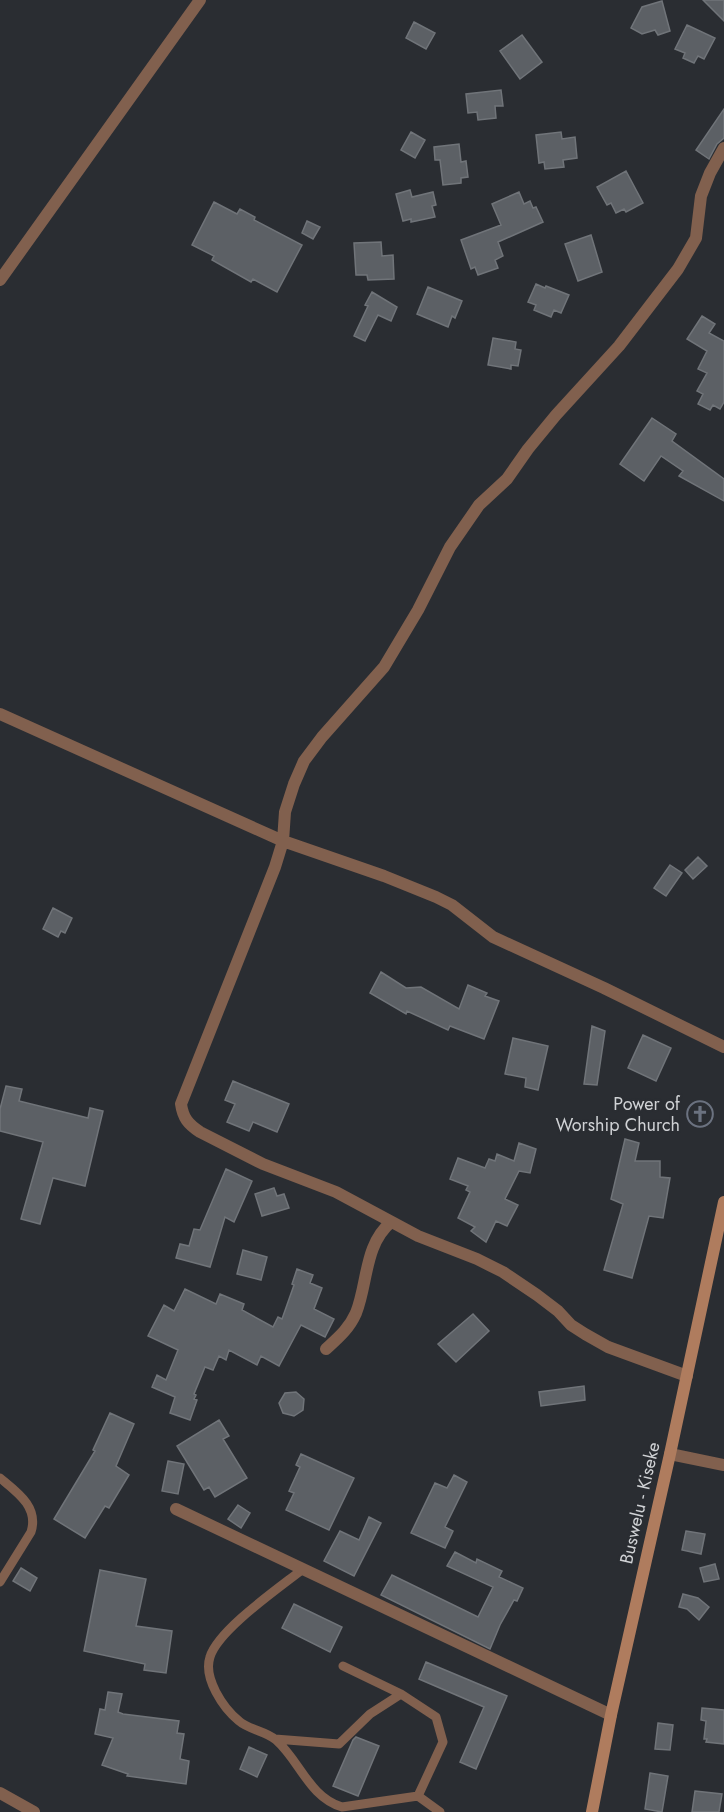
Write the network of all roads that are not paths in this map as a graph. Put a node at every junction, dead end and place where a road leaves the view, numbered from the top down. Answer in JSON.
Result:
{"nodes":[{"id":1,"x":199,"y":1,"type":"edge"},
{"id":2,"x":724,"y":148,"type":"edge"},
{"id":3,"x":0,"y":280,"type":"edge"},
{"id":4,"x":0,"y":714,"type":"edge"},
{"id":5,"x":283,"y":841,"type":"junction"},
{"id":6,"x":724,"y":1047,"type":"edge"},
{"id":7,"x":724,"y":1202,"type":"edge"},
{"id":8,"x":391,"y":1222,"type":"junction"},
{"id":9,"x":326,"y":1349,"type":"dead end"},
{"id":10,"x":687,"y":1376,"type":"junction"},
{"id":11,"x":670,"y":1454,"type":"junction"},
{"id":12,"x":724,"y":1465,"type":"edge"},
{"id":13,"x":0,"y":1478,"type":"edge"},
{"id":14,"x":176,"y":1509,"type":"dead end"},
{"id":15,"x":303,"y":1569,"type":"junction"},
{"id":16,"x":0,"y":1582,"type":"edge"},
{"id":17,"x":343,"y":1666,"type":"dead end"},
{"id":18,"x":401,"y":1694,"type":"junction"},
{"id":19,"x":611,"y":1715,"type":"junction"},
{"id":20,"x":275,"y":1739,"type":"junction"},
{"id":21,"x":0,"y":1793,"type":"edge"},
{"id":22,"x":418,"y":1796,"type":"junction"},
{"id":23,"x":34,"y":1812,"type":"edge"},
{"id":24,"x":440,"y":1812,"type":"edge"},
{"id":25,"x":592,"y":1812,"type":"edge"}],
"edges":[{"from":1,"to":3,"type":"street"},
{"from":2,"to":5,"type":"street"},
{"from":4,"to":5,"type":"street"},
{"from":5,"to":6,"type":"street"},
{"from":5,"to":8,"type":"street"},
{"from":7,"to":10,"type":"main road","name":"Buswelu - Kiseke"},
{"from":8,"to":9,"type":"street"},
{"from":8,"to":10,"type":"street"},
{"from":10,"to":11,"type":"main road","name":"Buswelu - Kiseke"},
{"from":11,"to":12,"type":"street"},
{"from":11,"to":19,"type":"main road","name":"Buswelu - Kiseke"},
{"from":13,"to":16,"type":"lane"},
{"from":14,"to":15,"type":"street"},
{"from":15,"to":19,"type":"street"},
{"from":15,"to":20,"type":"lane"},
{"from":17,"to":18,"type":"lane"},
{"from":18,"to":20,"type":"lane"},
{"from":18,"to":22,"type":"lane"},
{"from":19,"to":25,"type":"main road","name":"Buswelu - Kiseke"},
{"from":20,"to":22,"type":"lane"},
{"from":21,"to":23,"type":"street"},
{"from":22,"to":24,"type":"lane"}]}
